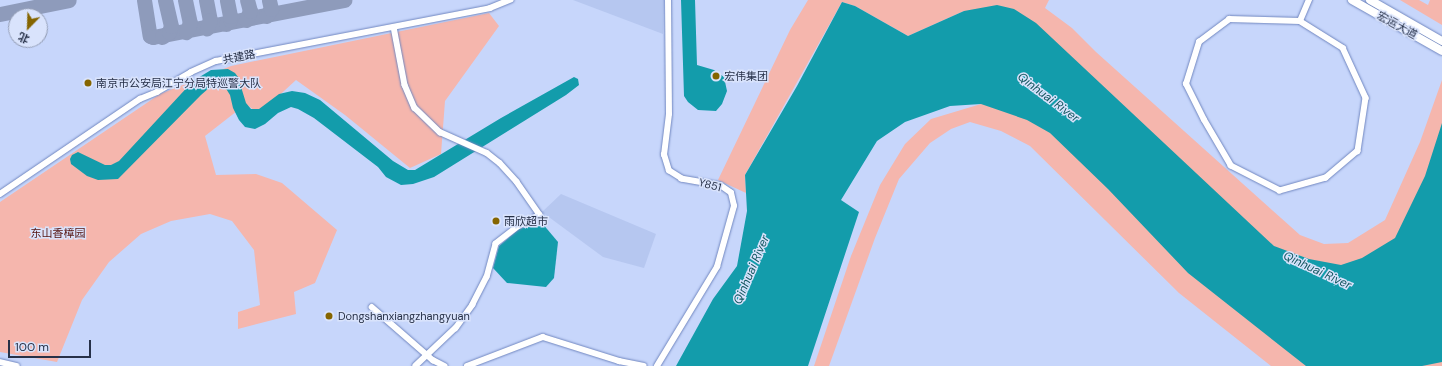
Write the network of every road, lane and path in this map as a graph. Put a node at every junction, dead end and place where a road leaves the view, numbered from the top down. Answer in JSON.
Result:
{"nodes":[{"id":1,"x":510,"y":0,"type":"edge"},
{"id":2,"x":668,"y":0,"type":"edge"},
{"id":3,"x":1309,"y":0,"type":"edge"},
{"id":4,"x":1352,"y":0,"type":"edge"},
{"id":5,"x":1370,"y":0,"type":"edge"},
{"id":6,"x":1300,"y":21,"type":"junction"},
{"id":7,"x":394,"y":27,"type":"junction"},
{"id":8,"x":1442,"y":41,"type":"edge"},
{"id":9,"x":1442,"y":51,"type":"edge"},
{"id":10,"x":0,"y":194,"type":"edge"},
{"id":11,"x":372,"y":307,"type":"dead end"},
{"id":12,"x":427,"y":354,"type":"junction"},
{"id":13,"x":0,"y":362,"type":"edge"},
{"id":14,"x":17,"y":366,"type":"edge"},
{"id":15,"x":416,"y":366,"type":"edge"},
{"id":16,"x":445,"y":366,"type":"edge"},
{"id":17,"x":467,"y":366,"type":"edge"},
{"id":18,"x":644,"y":366,"type":"edge"},
{"id":19,"x":657,"y":366,"type":"edge"}],
"edges":[{"from":1,"to":7,"type":"street","name":"共建路"},
{"from":2,"to":19,"type":"street","name":"Y851"},
{"from":3,"to":6,"type":"street"},
{"from":4,"to":9,"type":"main road","name":"宏运大道"},
{"from":5,"to":8,"type":"main road","name":"宏运大道"},
{"from":6,"to":6,"type":"street"},
{"from":7,"to":10,"type":"street","name":"共建路"},
{"from":7,"to":12,"type":"street"},
{"from":11,"to":12,"type":"street"},
{"from":12,"to":15,"type":"street"},
{"from":12,"to":16,"type":"street"},
{"from":13,"to":14,"type":"street"},
{"from":17,"to":18,"type":"street"}]}
